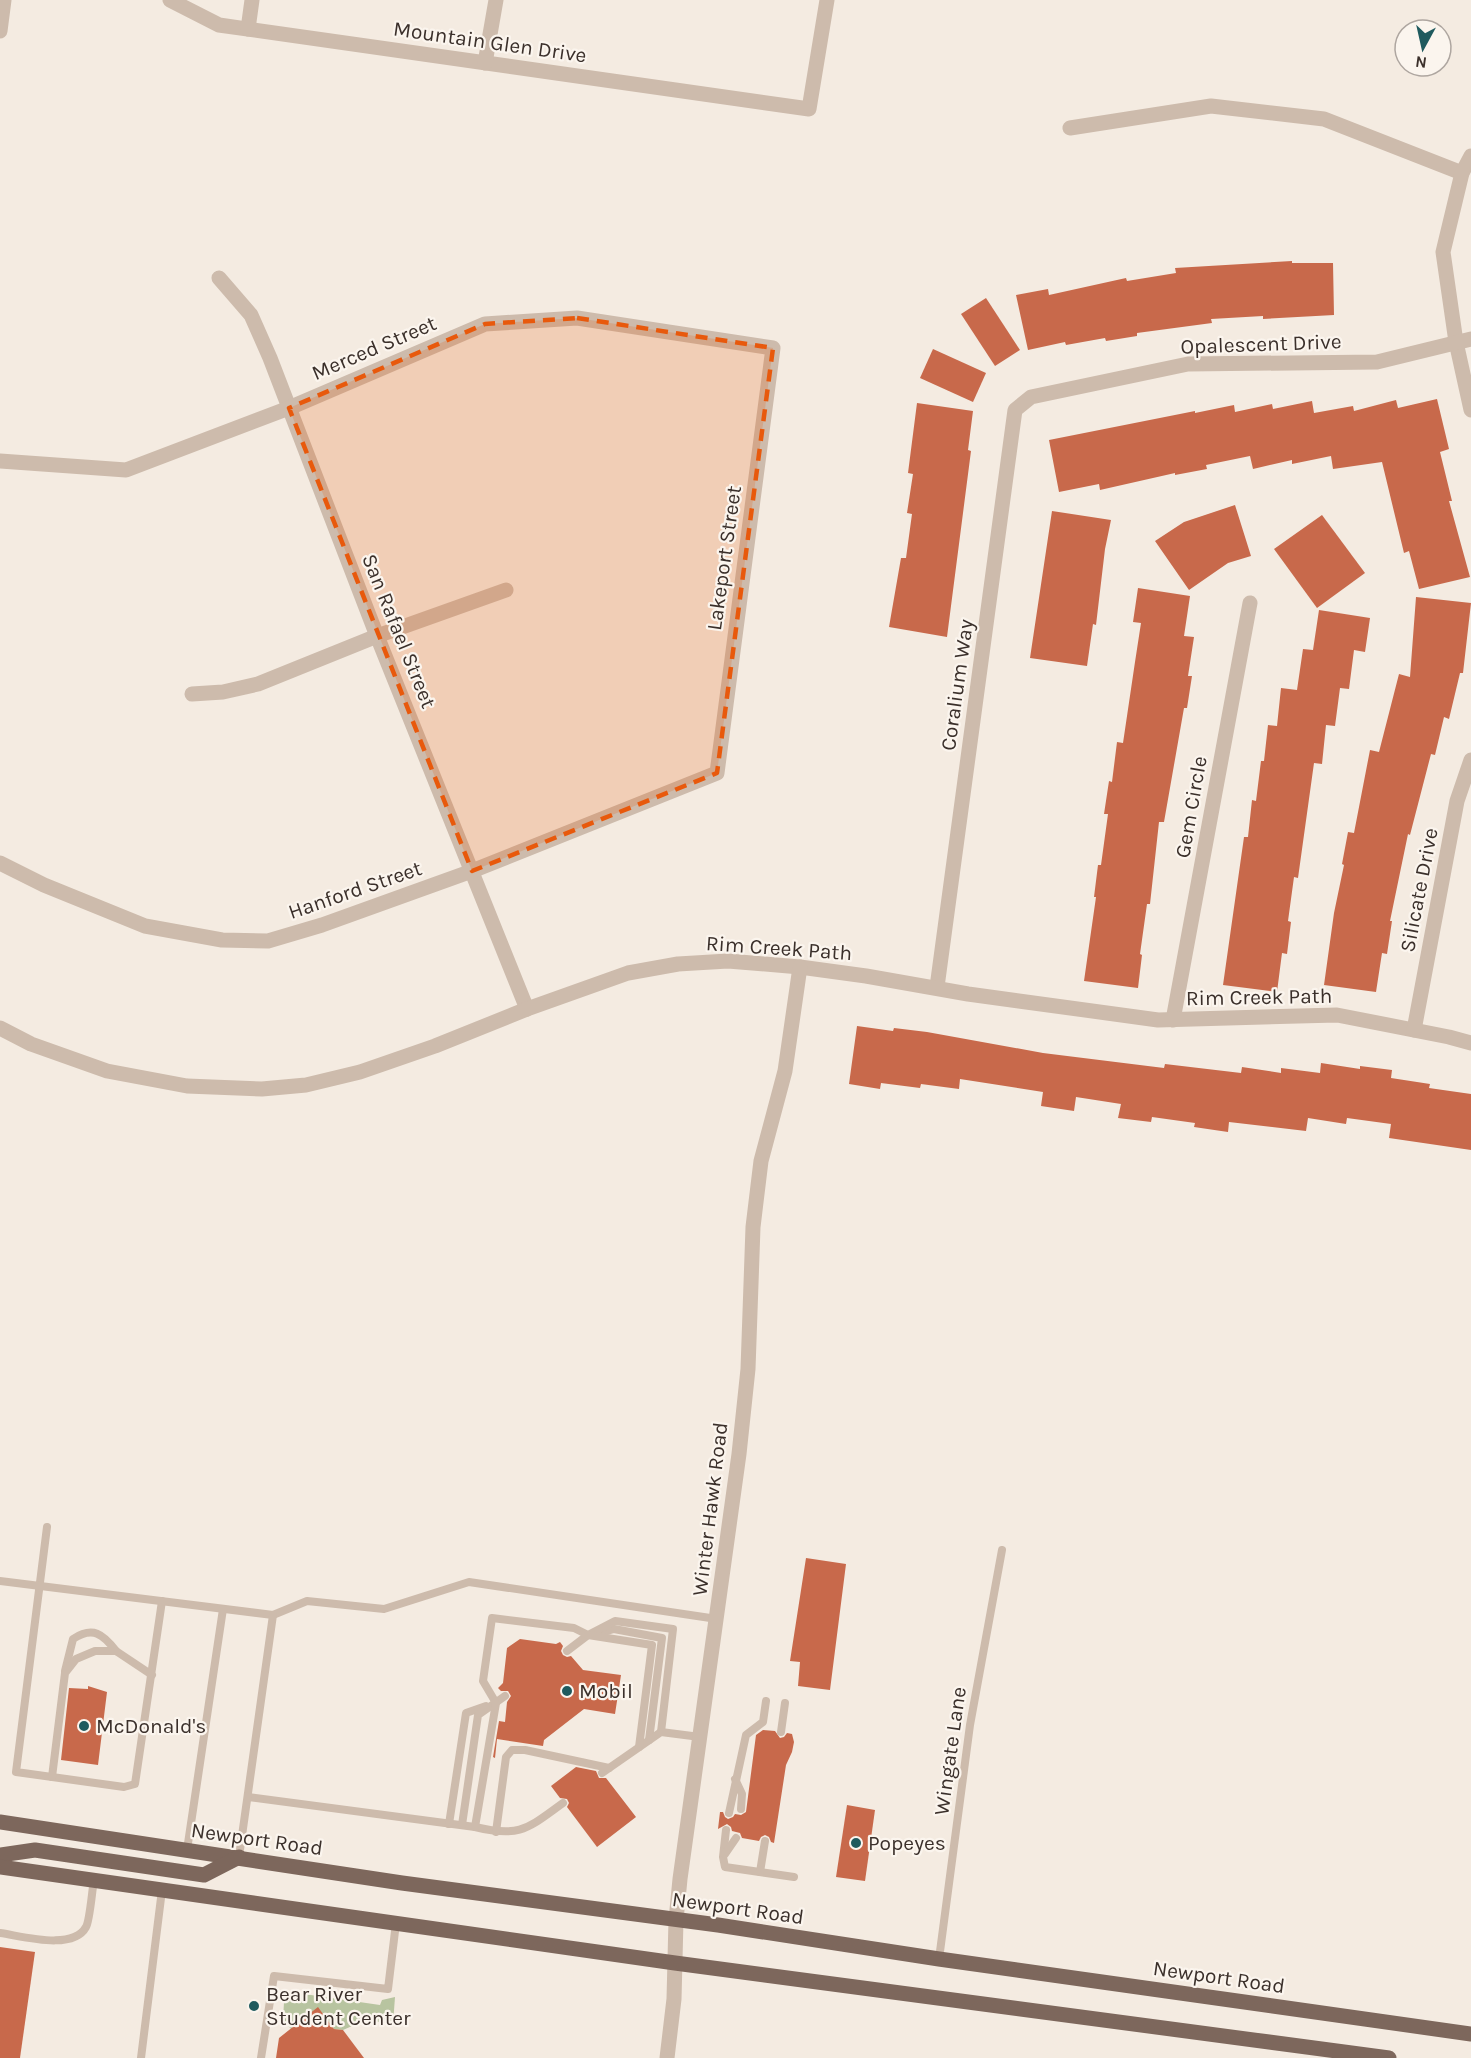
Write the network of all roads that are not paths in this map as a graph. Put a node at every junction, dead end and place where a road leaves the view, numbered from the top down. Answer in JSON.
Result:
{"nodes":[{"id":1,"x":4,"y":0,"type":"edge"},
{"id":2,"x":170,"y":0,"type":"edge"},
{"id":3,"x":252,"y":0,"type":"edge"},
{"id":4,"x":496,"y":0,"type":"edge"},
{"id":5,"x":827,"y":0,"type":"edge"},
{"id":6,"x":248,"y":29,"type":"junction"},
{"id":7,"x":0,"y":31,"type":"edge"},
{"id":8,"x":485,"y":63,"type":"junction"},
{"id":9,"x":1070,"y":128,"type":"dead end"},
{"id":10,"x":1471,"y":156,"type":"edge"},
{"id":11,"x":1462,"y":173,"type":"junction"},
{"id":12,"x":219,"y":278,"type":"dead end"},
{"id":13,"x":1464,"y":341,"type":"edge"},
{"id":14,"x":773,"y":348,"type":"joint"},
{"id":15,"x":1031,"y":397,"type":"joint"},
{"id":16,"x":289,"y":408,"type":"junction"},
{"id":17,"x":1471,"y":410,"type":"edge"},
{"id":18,"x":0,"y":461,"type":"edge"},
{"id":19,"x":506,"y":590,"type":"dead end"},
{"id":20,"x":1250,"y":603,"type":"dead end"},
{"id":21,"x":377,"y":636,"type":"junction"},
{"id":22,"x":192,"y":694,"type":"dead end"},
{"id":23,"x":1471,"y":760,"type":"edge"},
{"id":24,"x":717,"y":773,"type":"joint"},
{"id":25,"x":0,"y":863,"type":"edge"},
{"id":26,"x":472,"y":871,"type":"junction"},
{"id":27,"x":800,"y":967,"type":"junction"},
{"id":28,"x":937,"y":987,"type":"junction"},
{"id":29,"x":527,"y":1009,"type":"junction"},
{"id":30,"x":1173,"y":1020,"type":"junction"},
{"id":31,"x":0,"y":1028,"type":"edge"},
{"id":32,"x":1414,"y":1030,"type":"junction"},
{"id":33,"x":1471,"y":1043,"type":"edge"},
{"id":34,"x":47,"y":1527,"type":"dead end"},
{"id":35,"x":1002,"y":1550,"type":"dead end"},
{"id":36,"x":0,"y":1581,"type":"edge"},
{"id":37,"x":40,"y":1586,"type":"junction"},
{"id":38,"x":162,"y":1601,"type":"junction"},
{"id":39,"x":223,"y":1609,"type":"junction"},
{"id":40,"x":273,"y":1615,"type":"junction"},
{"id":41,"x":717,"y":1619,"type":"junction"},
{"id":42,"x":588,"y":1635,"type":"junction"},
{"id":43,"x":116,"y":1651,"type":"junction"},
{"id":44,"x":567,"y":1651,"type":"dead end"},
{"id":45,"x":65,"y":1673,"type":"junction"},
{"id":46,"x":152,"y":1675,"type":"junction"},
{"id":47,"x":505,"y":1696,"type":"dead end"},
{"id":48,"x":766,"y":1701,"type":"dead end"},
{"id":49,"x":496,"y":1703,"type":"junction"},
{"id":50,"x":785,"y":1703,"type":"dead end"},
{"id":51,"x":661,"y":1732,"type":"junction"},
{"id":52,"x":781,"y":1732,"type":"dead end"},
{"id":53,"x":700,"y":1737,"type":"junction"},
{"id":54,"x":649,"y":1740,"type":"junction"},
{"id":55,"x":639,"y":1747,"type":"junction"},
{"id":56,"x":52,"y":1777,"type":"junction"},
{"id":57,"x":735,"y":1779,"type":"junction"},
{"id":58,"x":248,"y":1797,"type":"junction"},
{"id":59,"x":563,"y":1803,"type":"dead end"},
{"id":60,"x":741,"y":1809,"type":"dead end"},
{"id":61,"x":729,"y":1813,"type":"dead end"},
{"id":62,"x":0,"y":1822,"type":"edge"},
{"id":63,"x":449,"y":1824,"type":"junction"},
{"id":64,"x":462,"y":1825,"type":"junction"},
{"id":65,"x":476,"y":1827,"type":"junction"},
{"id":66,"x":726,"y":1830,"type":"dead end"},
{"id":67,"x":496,"y":1832,"type":"junction"},
{"id":68,"x":736,"y":1838,"type":"dead end"},
{"id":69,"x":765,"y":1841,"type":"dead end"},
{"id":70,"x":187,"y":1850,"type":"junction"},
{"id":71,"x":0,"y":1855,"type":"edge"},
{"id":72,"x":239,"y":1857,"type":"junction"},
{"id":73,"x":723,"y":1857,"type":"junction"},
{"id":74,"x":0,"y":1867,"type":"edge"},
{"id":75,"x":760,"y":1872,"type":"junction"},
{"id":76,"x":794,"y":1877,"type":"dead end"},
{"id":77,"x":94,"y":1880,"type":"junction"},
{"id":78,"x":162,"y":1890,"type":"junction"},
{"id":79,"x":676,"y":1920,"type":"junction"},
{"id":80,"x":396,"y":1923,"type":"junction"},
{"id":81,"x":0,"y":1933,"type":"edge"},
{"id":82,"x":939,"y":1959,"type":"junction"},
{"id":83,"x":675,"y":1963,"type":"junction"},
{"id":84,"x":1471,"y":2034,"type":"edge"},
{"id":85,"x":141,"y":2058,"type":"edge"},
{"id":86,"x":261,"y":2058,"type":"edge"},
{"id":87,"x":667,"y":2058,"type":"edge"},
{"id":88,"x":1389,"y":2058,"type":"edge"}],
"edges":[{"from":1,"to":7,"type":"street"},
{"from":2,"to":6,"type":"street","name":"Mountain Glen Drive"},
{"from":3,"to":6,"type":"street"},
{"from":4,"to":8,"type":"street"},
{"from":5,"to":8,"type":"street","name":"Mountain Glen Drive"},
{"from":6,"to":8,"type":"street","name":"Mountain Glen Drive"},
{"from":9,"to":11,"type":"street"},
{"from":10,"to":11,"type":"street"},
{"from":11,"to":13,"type":"street"},
{"from":12,"to":16,"type":"street","name":"San Rafael Street"},
{"from":13,"to":15,"type":"street","name":"Opalescent Drive"},
{"from":13,"to":17,"type":"street"},
{"from":14,"to":16,"type":"street","name":"Merced Street"},
{"from":14,"to":24,"type":"street","name":"Lakeport Street"},
{"from":15,"to":28,"type":"street","name":"Coralium Way"},
{"from":16,"to":18,"type":"street","name":"Merced Street"},
{"from":16,"to":21,"type":"street","name":"San Rafael Street"},
{"from":19,"to":21,"type":"street"},
{"from":20,"to":30,"type":"street","name":"Gem Circle"},
{"from":21,"to":22,"type":"street"},
{"from":21,"to":26,"type":"street","name":"San Rafael Street"},
{"from":23,"to":32,"type":"street","name":"Silicate Drive"},
{"from":24,"to":26,"type":"street","name":"Hanford Street"},
{"from":25,"to":26,"type":"street","name":"Hanford Street"},
{"from":26,"to":29,"type":"street","name":"San Rafael Street"},
{"from":27,"to":28,"type":"street","name":"Rim Creek Path"},
{"from":27,"to":29,"type":"street","name":"Rim Creek Path"},
{"from":27,"to":41,"type":"street","name":"Winter Hawk Road"},
{"from":28,"to":30,"type":"street","name":"Rim Creek Path"},
{"from":29,"to":31,"type":"street","name":"Rim Creek Path"},
{"from":30,"to":32,"type":"street","name":"Rim Creek Path"},
{"from":32,"to":33,"type":"street","name":"Rim Creek Path"},
{"from":34,"to":37,"type":"lane"},
{"from":35,"to":82,"type":"lane","name":"Wingate Lane"},
{"from":36,"to":37,"type":"lane"},
{"from":37,"to":38,"type":"lane"},
{"from":37,"to":56,"type":"lane"},
{"from":38,"to":39,"type":"lane"},
{"from":38,"to":46,"type":"lane"},
{"from":39,"to":40,"type":"lane"},
{"from":39,"to":70,"type":"lane"},
{"from":40,"to":41,"type":"lane"},
{"from":40,"to":58,"type":"lane"},
{"from":41,"to":53,"type":"street","name":"Winter Hawk Road"},
{"from":42,"to":44,"type":"lane"},
{"from":42,"to":49,"type":"lane"},
{"from":42,"to":51,"type":"lane"},
{"from":42,"to":54,"type":"lane"},
{"from":42,"to":55,"type":"lane"},
{"from":43,"to":45,"type":"lane"},
{"from":43,"to":45,"type":"lane"},
{"from":43,"to":46,"type":"lane"},
{"from":45,"to":56,"type":"lane"},
{"from":46,"to":56,"type":"lane"},
{"from":47,"to":49,"type":"lane"},
{"from":48,"to":57,"type":"lane"},
{"from":49,"to":63,"type":"lane"},
{"from":49,"to":64,"type":"lane"},
{"from":49,"to":65,"type":"lane"},
{"from":50,"to":52,"type":"lane"},
{"from":51,"to":53,"type":"lane"},
{"from":51,"to":54,"type":"lane"},
{"from":53,"to":79,"type":"street","name":"Winter Hawk Road"},
{"from":54,"to":55,"type":"lane"},
{"from":55,"to":67,"type":"lane"},
{"from":57,"to":60,"type":"lane"},
{"from":57,"to":61,"type":"lane"},
{"from":58,"to":63,"type":"lane"},
{"from":58,"to":72,"type":"lane"},
{"from":59,"to":67,"type":"lane"},
{"from":62,"to":70,"type":"main road","name":"Newport Road"},
{"from":63,"to":64,"type":"lane"},
{"from":64,"to":65,"type":"lane"},
{"from":65,"to":67,"type":"lane"},
{"from":66,"to":73,"type":"lane"},
{"from":68,"to":73,"type":"lane"},
{"from":69,"to":75,"type":"lane"},
{"from":70,"to":72,"type":"main road","name":"Newport Road"},
{"from":71,"to":72,"type":"main road"},
{"from":72,"to":79,"type":"main road","name":"Newport Road"},
{"from":73,"to":75,"type":"lane"},
{"from":74,"to":77,"type":"main road"},
{"from":75,"to":76,"type":"lane"},
{"from":77,"to":78,"type":"main road"},
{"from":77,"to":81,"type":"lane"},
{"from":78,"to":80,"type":"main road"},
{"from":78,"to":85,"type":"lane"},
{"from":79,"to":82,"type":"main road","name":"Newport Road"},
{"from":79,"to":83,"type":"street","name":"Winter Hawk Road"},
{"from":80,"to":83,"type":"main road"},
{"from":80,"to":86,"type":"lane"},
{"from":82,"to":84,"type":"main road","name":"Newport Road"},
{"from":83,"to":87,"type":"street","name":"Winter Hawk Road"},
{"from":83,"to":88,"type":"main road"}]}
